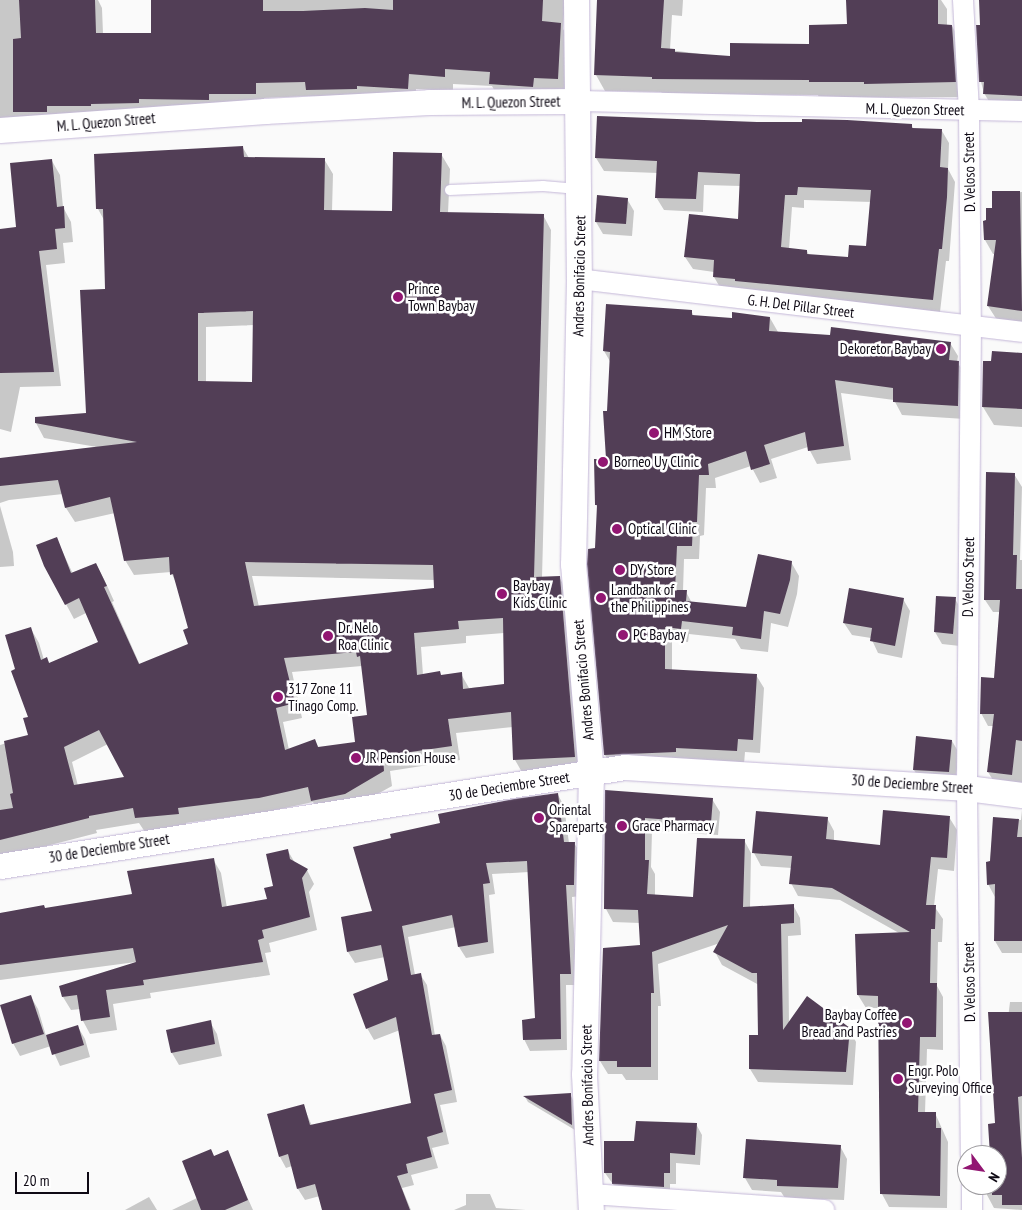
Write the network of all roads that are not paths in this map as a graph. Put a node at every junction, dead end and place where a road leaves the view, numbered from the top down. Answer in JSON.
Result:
{"nodes":[{"id":1,"x":576,"y":0,"type":"edge"},
{"id":2,"x":964,"y":0,"type":"edge"},
{"id":3,"x":579,"y":101,"type":"junction"},
{"id":4,"x":968,"y":110,"type":"junction"},
{"id":5,"x":1022,"y":112,"type":"edge"},
{"id":6,"x":0,"y":130,"type":"edge"},
{"id":7,"x":579,"y":189,"type":"junction"},
{"id":8,"x":450,"y":190,"type":"dead end"},
{"id":9,"x":579,"y":279,"type":"junction"},
{"id":10,"x":971,"y":326,"type":"junction"},
{"id":11,"x":1022,"y":332,"type":"edge"},
{"id":12,"x":591,"y":773,"type":"junction"},
{"id":13,"x":966,"y":788,"type":"junction"},
{"id":14,"x":1022,"y":794,"type":"edge"},
{"id":15,"x":0,"y":866,"type":"edge"},
{"id":16,"x":971,"y":1145,"type":"edge"},
{"id":17,"x":972,"y":1195,"type":"edge"},
{"id":18,"x":591,"y":1202,"type":"edge"},
{"id":19,"x":824,"y":1210,"type":"edge"},
{"id":20,"x":972,"y":1210,"type":"edge"}],
"edges":[{"from":1,"to":3,"type":"street","name":"Andres Bonifacio Street"},
{"from":2,"to":4,"type":"street","name":"D. Veloso Street"},
{"from":3,"to":4,"type":"street","name":"M. L. Quezon Street"},
{"from":3,"to":6,"type":"street","name":"M. L. Quezon Street"},
{"from":3,"to":7,"type":"street","name":"Andres Bonifacio Street"},
{"from":4,"to":5,"type":"street","name":"M. L. Quezon Street"},
{"from":4,"to":10,"type":"street","name":"D. Veloso Street"},
{"from":7,"to":8,"type":"lane"},
{"from":7,"to":9,"type":"street","name":"Andres Bonifacio Street"},
{"from":9,"to":10,"type":"street","name":"G. H. Del Pillar Street"},
{"from":9,"to":12,"type":"street","name":"Andres Bonifacio Street"},
{"from":10,"to":11,"type":"street","name":"G. H. Del Pillar Street"},
{"from":10,"to":13,"type":"street","name":"D. Veloso Street"},
{"from":12,"to":13,"type":"street","name":"30 de Deciembre Street"},
{"from":12,"to":15,"type":"street","name":"30 de Deciembre Street"},
{"from":12,"to":18,"type":"street","name":"Andres Bonifacio Street"},
{"from":13,"to":14,"type":"street","name":"30 de Deciembre Street"},
{"from":13,"to":16,"type":"street","name":"D. Veloso Street"},
{"from":17,"to":20,"type":"street"},
{"from":18,"to":19,"type":"street"}]}
